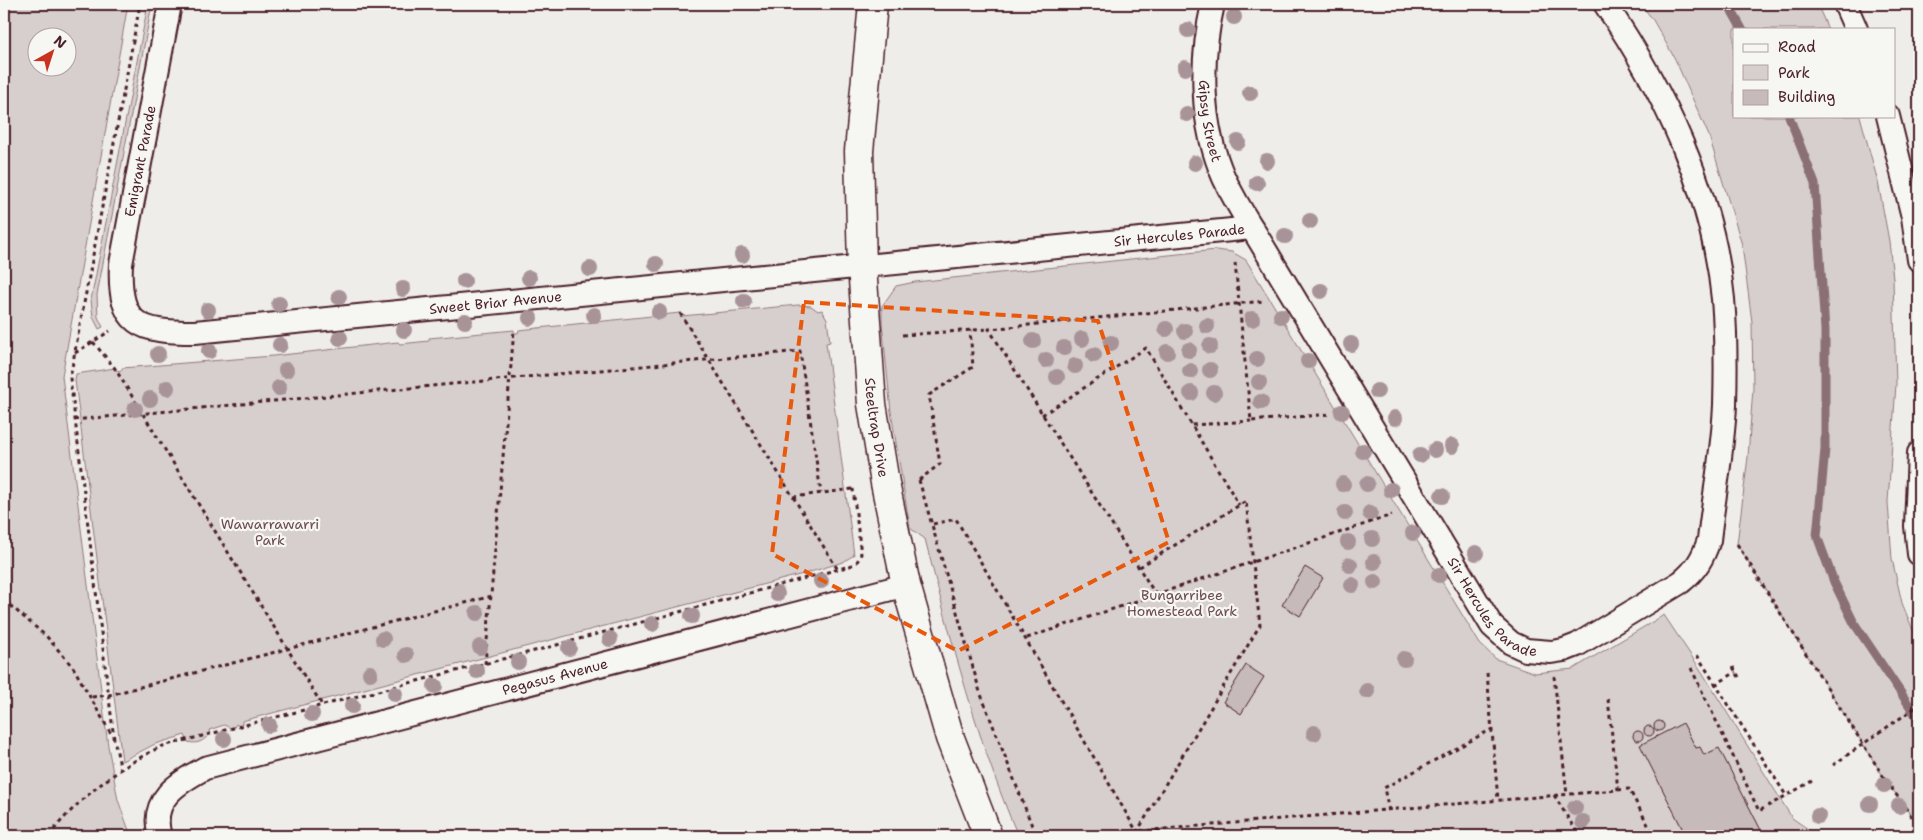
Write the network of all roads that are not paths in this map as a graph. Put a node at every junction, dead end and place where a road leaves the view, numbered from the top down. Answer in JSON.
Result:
{"nodes":[{"id":1,"x":170,"y":4,"type":"edge"},
{"id":2,"x":873,"y":4,"type":"edge"},
{"id":3,"x":1213,"y":4,"type":"edge"},
{"id":4,"x":1605,"y":4,"type":"edge"},
{"id":5,"x":1845,"y":4,"type":"edge"},
{"id":6,"x":1856,"y":28,"type":"edge"},
{"id":7,"x":1888,"y":118,"type":"edge"},
{"id":8,"x":1252,"y":228,"type":"junction"},
{"id":9,"x":1919,"y":260,"type":"edge"},
{"id":10,"x":862,"y":266,"type":"junction"},
{"id":11,"x":130,"y":318,"type":"joint"},
{"id":12,"x":1919,"y":453,"type":"edge"},
{"id":13,"x":1919,"y":554,"type":"edge"},
{"id":14,"x":906,"y":585,"type":"junction"},
{"id":15,"x":160,"y":836,"type":"edge"},
{"id":16,"x":988,"y":836,"type":"edge"}],
"edges":[{"from":1,"to":11,"type":"street","name":"Emigrant Parade"},
{"from":2,"to":10,"type":"street","name":"Steeltrap Drive"},
{"from":3,"to":8,"type":"street","name":"Gipsy Street"},
{"from":4,"to":8,"type":"street","name":"Sir Hercules Parade"},
{"from":5,"to":6,"type":"street"},
{"from":7,"to":9,"type":"street"},
{"from":8,"to":10,"type":"street","name":"Sir Hercules Parade"},
{"from":10,"to":11,"type":"street","name":"Sweet Briar Avenue"},
{"from":10,"to":14,"type":"street","name":"Steeltrap Drive"},
{"from":12,"to":13,"type":"street"},
{"from":14,"to":15,"type":"street","name":"Pegasus Avenue"},
{"from":14,"to":16,"type":"street","name":"Steeltrap Drive"}]}
